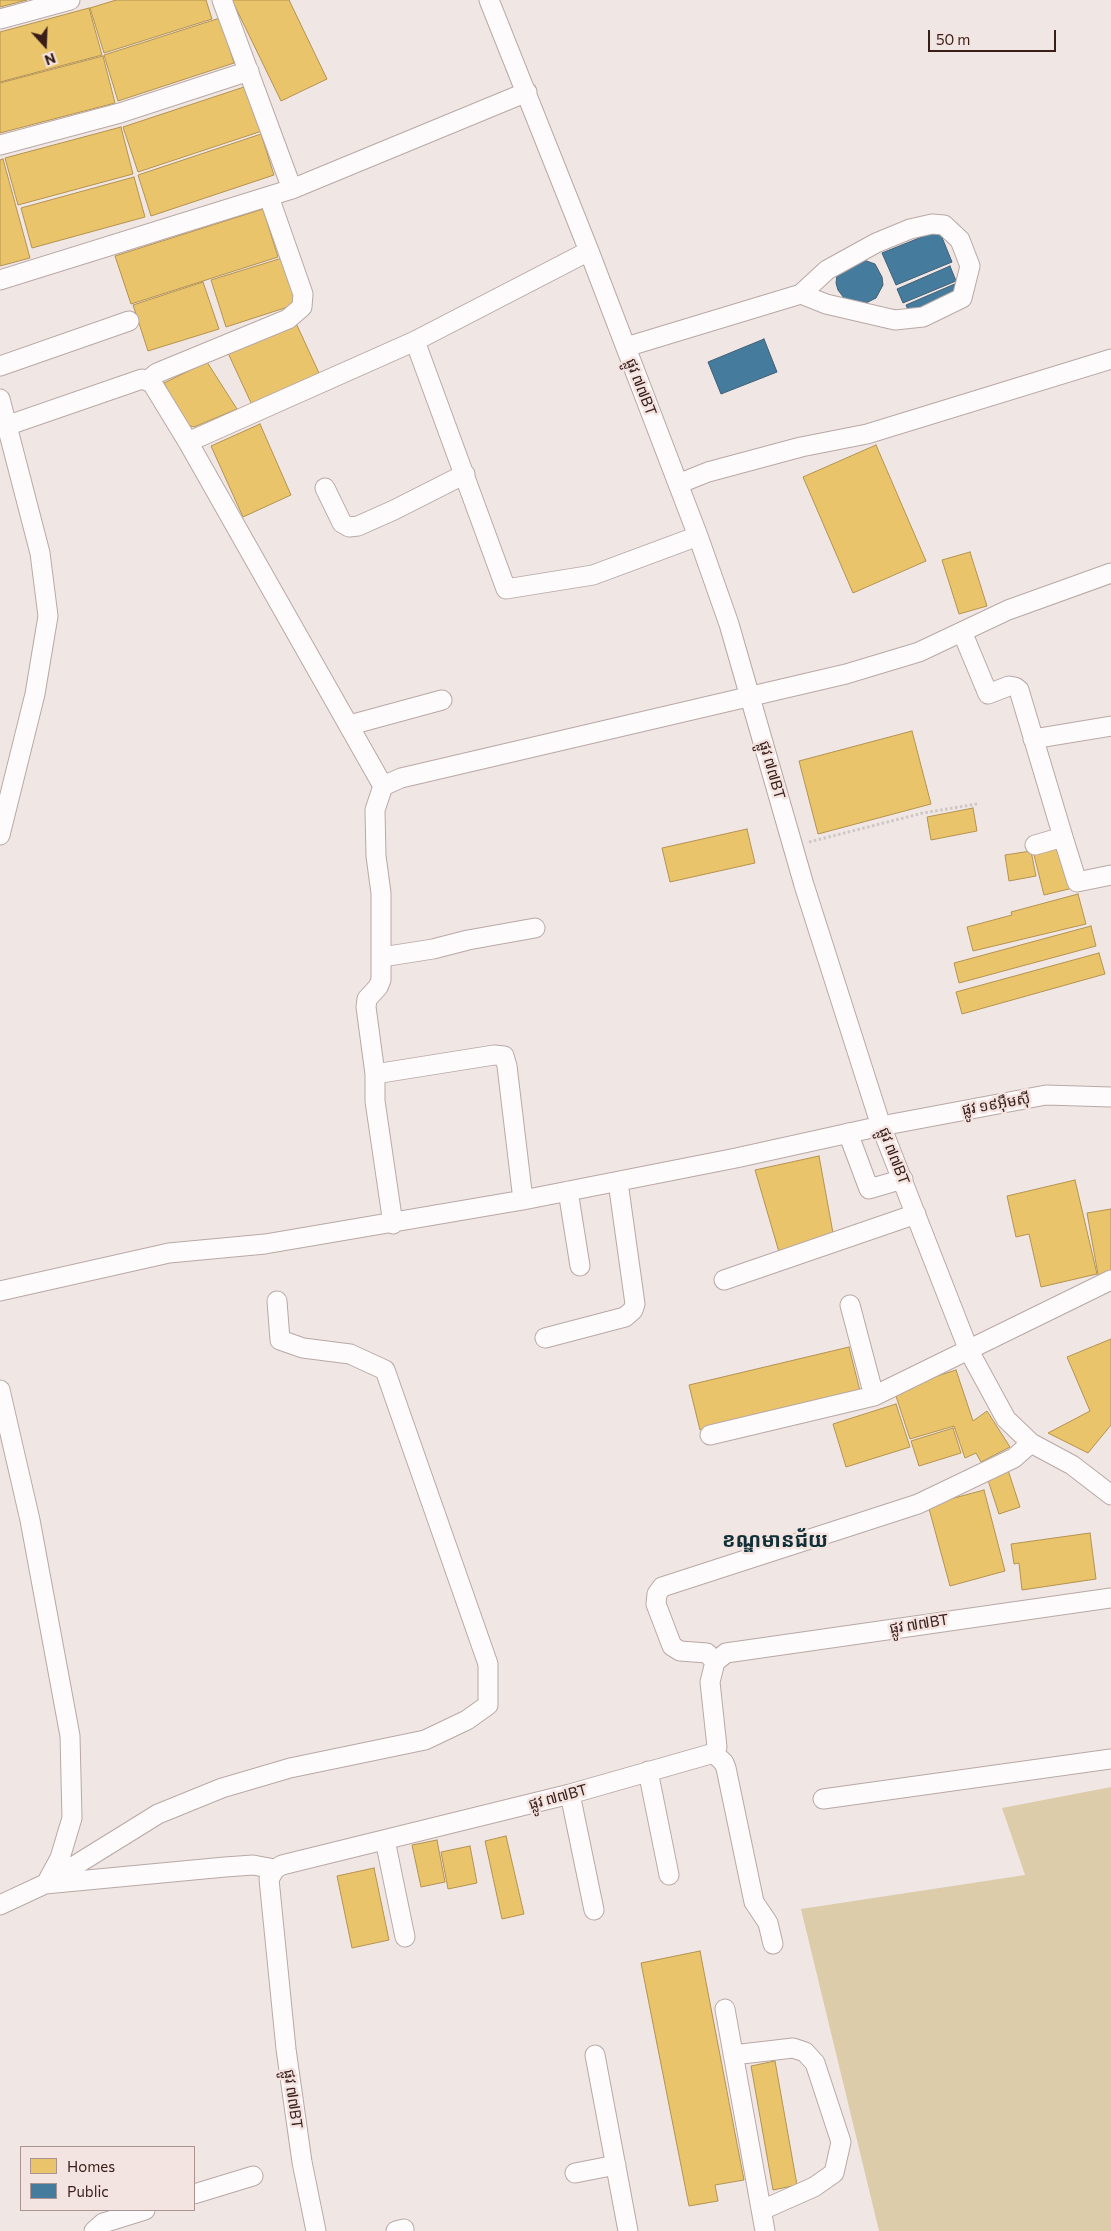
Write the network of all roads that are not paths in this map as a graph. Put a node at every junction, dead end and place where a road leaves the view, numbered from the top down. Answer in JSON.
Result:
{"nodes":[{"id":1,"x":70,"y":0,"type":"edge"},
{"id":2,"x":222,"y":0,"type":"edge"},
{"id":3,"x":489,"y":0,"type":"edge"},
{"id":4,"x":0,"y":19,"type":"edge"},
{"id":5,"x":249,"y":71,"type":"junction"},
{"id":6,"x":527,"y":92,"type":"junction"},
{"id":7,"x":0,"y":145,"type":"edge"},
{"id":8,"x":292,"y":189,"type":"junction"},
{"id":9,"x":269,"y":197,"type":"junction"},
{"id":10,"x":590,"y":251,"type":"junction"},
{"id":11,"x":0,"y":280,"type":"edge"},
{"id":12,"x":801,"y":294,"type":"junction"},
{"id":13,"x":129,"y":321,"type":"dead end"},
{"id":14,"x":415,"y":341,"type":"junction"},
{"id":15,"x":626,"y":347,"type":"junction"},
{"id":16,"x":1111,"y":359,"type":"edge"},
{"id":17,"x":0,"y":366,"type":"edge"},
{"id":18,"x":148,"y":380,"type":"junction"},
{"id":19,"x":0,"y":399,"type":"edge"},
{"id":20,"x":4,"y":426,"type":"edge"},
{"id":21,"x":188,"y":442,"type":"junction"},
{"id":22,"x":465,"y":474,"type":"junction"},
{"id":23,"x":678,"y":484,"type":"junction"},
{"id":24,"x":325,"y":488,"type":"dead end"},
{"id":25,"x":698,"y":536,"type":"junction"},
{"id":26,"x":1111,"y":573,"type":"edge"},
{"id":27,"x":963,"y":634,"type":"junction"},
{"id":28,"x":751,"y":697,"type":"junction"},
{"id":29,"x":442,"y":700,"type":"dead end"},
{"id":30,"x":350,"y":725,"type":"junction"},
{"id":31,"x":1111,"y":730,"type":"edge"},
{"id":32,"x":1033,"y":739,"type":"junction"},
{"id":33,"x":384,"y":786,"type":"junction"},
{"id":34,"x":0,"y":835,"type":"edge"},
{"id":35,"x":1063,"y":837,"type":"junction"},
{"id":36,"x":1035,"y":845,"type":"dead end"},
{"id":37,"x":1111,"y":875,"type":"edge"},
{"id":38,"x":535,"y":928,"type":"dead end"},
{"id":39,"x":382,"y":957,"type":"junction"},
{"id":40,"x":375,"y":1074,"type":"junction"},
{"id":41,"x":1111,"y":1096,"type":"edge"},
{"id":42,"x":881,"y":1126,"type":"junction"},
{"id":43,"x":848,"y":1133,"type":"junction"},
{"id":44,"x":902,"y":1179,"type":"junction"},
{"id":45,"x":618,"y":1182,"type":"junction"},
{"id":46,"x":568,"y":1191,"type":"junction"},
{"id":47,"x":524,"y":1200,"type":"junction"},
{"id":48,"x":916,"y":1214,"type":"junction"},
{"id":49,"x":393,"y":1224,"type":"junction"},
{"id":50,"x":580,"y":1266,"type":"dead end"},
{"id":51,"x":724,"y":1280,"type":"dead end"},
{"id":52,"x":1111,"y":1280,"type":"edge"},
{"id":53,"x":0,"y":1291,"type":"edge"},
{"id":54,"x":277,"y":1301,"type":"dead end"},
{"id":55,"x":850,"y":1305,"type":"dead end"},
{"id":56,"x":545,"y":1338,"type":"dead end"},
{"id":57,"x":969,"y":1352,"type":"junction"},
{"id":58,"x":0,"y":1390,"type":"edge"},
{"id":59,"x":874,"y":1396,"type":"junction"},
{"id":60,"x":710,"y":1435,"type":"dead end"},
{"id":61,"x":1031,"y":1443,"type":"junction"},
{"id":62,"x":1111,"y":1495,"type":"edge"},
{"id":63,"x":1111,"y":1598,"type":"edge"},
{"id":64,"x":715,"y":1662,"type":"junction"},
{"id":65,"x":714,"y":1753,"type":"junction"},
{"id":66,"x":1111,"y":1759,"type":"edge"},
{"id":67,"x":648,"y":1771,"type":"junction"},
{"id":68,"x":570,"y":1794,"type":"junction"},
{"id":69,"x":823,"y":1799,"type":"dead end"},
{"id":70,"x":385,"y":1840,"type":"junction"},
{"id":71,"x":275,"y":1870,"type":"junction"},
{"id":72,"x":670,"y":1876,"type":"dead end"},
{"id":73,"x":45,"y":1884,"type":"junction"},
{"id":74,"x":0,"y":1905,"type":"edge"},
{"id":75,"x":594,"y":1910,"type":"dead end"},
{"id":76,"x":405,"y":1937,"type":"dead end"},
{"id":77,"x":773,"y":1944,"type":"dead end"},
{"id":78,"x":725,"y":2009,"type":"dead end"},
{"id":79,"x":595,"y":2055,"type":"dead end"},
{"id":80,"x":733,"y":2055,"type":"junction"},
{"id":81,"x":616,"y":2165,"type":"junction"},
{"id":82,"x":576,"y":2173,"type":"dead end"},
{"id":83,"x":253,"y":2176,"type":"dead end"},
{"id":84,"x":195,"y":2194,"type":"edge"},
{"id":85,"x":762,"y":2210,"type":"junction"},
{"id":86,"x":142,"y":2211,"type":"edge"},
{"id":87,"x":94,"y":2231,"type":"edge"},
{"id":88,"x":316,"y":2231,"type":"edge"},
{"id":89,"x":628,"y":2231,"type":"edge"},
{"id":90,"x":765,"y":2231,"type":"edge"}],
"edges":[{"from":1,"to":4,"type":"street"},
{"from":2,"to":5,"type":"street"},
{"from":3,"to":6,"type":"street","name":"ផ្លូវ ៧៧BT"},
{"from":5,"to":7,"type":"street"},
{"from":5,"to":8,"type":"street"},
{"from":6,"to":8,"type":"street"},
{"from":6,"to":10,"type":"street","name":"ផ្លូវ ៧៧BT"},
{"from":8,"to":9,"type":"street"},
{"from":9,"to":11,"type":"street"},
{"from":9,"to":18,"type":"street"},
{"from":10,"to":14,"type":"street"},
{"from":10,"to":15,"type":"street","name":"ផ្លូវ ៧៧BT"},
{"from":12,"to":12,"type":"street"},
{"from":12,"to":15,"type":"street"},
{"from":13,"to":17,"type":"street"},
{"from":14,"to":21,"type":"street"},
{"from":14,"to":22,"type":"street"},
{"from":15,"to":23,"type":"street","name":"ផ្លូវ ៧៧BT"},
{"from":16,"to":23,"type":"street"},
{"from":18,"to":20,"type":"street"},
{"from":18,"to":21,"type":"street"},
{"from":19,"to":20,"type":"street"},
{"from":20,"to":34,"type":"street"},
{"from":21,"to":30,"type":"street"},
{"from":22,"to":24,"type":"street"},
{"from":22,"to":25,"type":"street"},
{"from":23,"to":25,"type":"street","name":"ផ្លូវ ៧៧BT"},
{"from":25,"to":28,"type":"street","name":"ផ្លូវ ៧៧BT"},
{"from":26,"to":27,"type":"street"},
{"from":27,"to":28,"type":"street"},
{"from":27,"to":32,"type":"street"},
{"from":28,"to":33,"type":"street"},
{"from":28,"to":42,"type":"street","name":"ផ្លូវ ៧៧BT"},
{"from":29,"to":30,"type":"street"},
{"from":30,"to":33,"type":"street"},
{"from":31,"to":32,"type":"street"},
{"from":32,"to":35,"type":"street"},
{"from":33,"to":39,"type":"street"},
{"from":35,"to":36,"type":"street"},
{"from":35,"to":37,"type":"street"},
{"from":38,"to":39,"type":"street"},
{"from":39,"to":40,"type":"street"},
{"from":40,"to":47,"type":"street"},
{"from":40,"to":49,"type":"street"},
{"from":41,"to":42,"type":"street","name":"ផ្លូវ ១៩អ៊ឹមស៊ី"},
{"from":42,"to":43,"type":"street","name":"ផ្លូវ ១៩អ៊ឹមស៊ី"},
{"from":42,"to":44,"type":"street","name":"ផ្លូវ ៧៧BT"},
{"from":43,"to":44,"type":"street"},
{"from":43,"to":45,"type":"street","name":"ផ្លូវ ១៩អ៊ឹមស៊ី"},
{"from":44,"to":48,"type":"street","name":"ផ្លូវ ៧៧BT"},
{"from":45,"to":46,"type":"street","name":"ផ្លូវ ១៩អ៊ឹមស៊ី"},
{"from":45,"to":56,"type":"street"},
{"from":46,"to":47,"type":"street","name":"ផ្លូវ ១៩អ៊ឹមស៊ី"},
{"from":46,"to":50,"type":"street"},
{"from":47,"to":49,"type":"street","name":"ផ្លូវ ១៩អ៊ឹមស៊ី"},
{"from":48,"to":51,"type":"street"},
{"from":48,"to":57,"type":"street","name":"ផ្លូវ ៧៧BT"},
{"from":49,"to":53,"type":"street","name":"ផ្លូវ ១៩អ៊ឹមស៊ី"},
{"from":52,"to":57,"type":"street"},
{"from":54,"to":73,"type":"street"},
{"from":55,"to":59,"type":"street"},
{"from":57,"to":59,"type":"street"},
{"from":57,"to":61,"type":"street","name":"ផ្លូវ ៧៧BT"},
{"from":58,"to":73,"type":"street"},
{"from":59,"to":60,"type":"street"},
{"from":61,"to":62,"type":"street","name":"ផ្លូវ ៧៧BT"},
{"from":61,"to":64,"type":"street"},
{"from":63,"to":64,"type":"street","name":"ផ្លូវ ៧៧BT"},
{"from":64,"to":65,"type":"street"},
{"from":65,"to":67,"type":"street","name":"ផ្លូវ ៧៧BT"},
{"from":65,"to":77,"type":"street"},
{"from":66,"to":69,"type":"street"},
{"from":67,"to":68,"type":"street","name":"ផ្លូវ ៧៧BT"},
{"from":67,"to":72,"type":"street"},
{"from":68,"to":70,"type":"street","name":"ផ្លូវ ៧៧BT"},
{"from":68,"to":75,"type":"street"},
{"from":70,"to":71,"type":"street","name":"ផ្លូវ ៧៧BT"},
{"from":70,"to":76,"type":"street"},
{"from":71,"to":73,"type":"street"},
{"from":71,"to":88,"type":"street","name":"ផ្លូវ ៧៧BT"},
{"from":73,"to":74,"type":"street"},
{"from":78,"to":80,"type":"street"},
{"from":79,"to":81,"type":"street"},
{"from":80,"to":85,"type":"street"},
{"from":80,"to":85,"type":"street"},
{"from":81,"to":82,"type":"street"},
{"from":81,"to":89,"type":"street"},
{"from":83,"to":84,"type":"street"},
{"from":85,"to":90,"type":"street"},
{"from":86,"to":87,"type":"street"}]}
